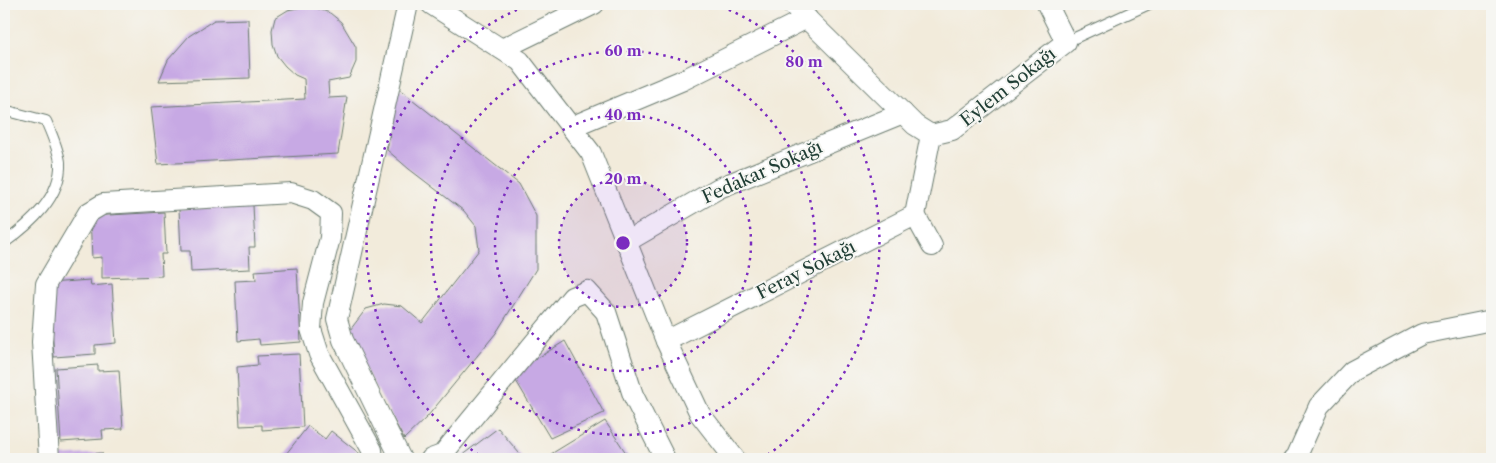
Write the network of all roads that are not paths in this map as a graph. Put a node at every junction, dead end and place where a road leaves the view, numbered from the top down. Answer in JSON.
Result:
{"nodes":[{"id":1,"x":408,"y":4,"type":"edge"},
{"id":2,"x":431,"y":4,"type":"edge"},
{"id":3,"x":594,"y":4,"type":"edge"},
{"id":4,"x":792,"y":4,"type":"edge"},
{"id":5,"x":1048,"y":4,"type":"edge"},
{"id":6,"x":1149,"y":4,"type":"edge"},
{"id":7,"x":807,"y":18,"type":"junction"},
{"id":8,"x":1066,"y":42,"type":"junction"},
{"id":9,"x":502,"y":49,"type":"junction"},
{"id":10,"x":4,"y":110,"type":"edge"},
{"id":11,"x":903,"y":113,"type":"junction"},
{"id":12,"x":571,"y":127,"type":"junction"},
{"id":13,"x":931,"y":135,"type":"junction"},
{"id":14,"x":915,"y":215,"type":"junction"},
{"id":15,"x":626,"y":242,"type":"junction"},
{"id":16,"x":4,"y":243,"type":"edge"},
{"id":17,"x":932,"y":246,"type":"dead end"},
{"id":18,"x":1492,"y":320,"type":"edge"},
{"id":19,"x":666,"y":341,"type":"junction"},
{"id":20,"x":49,"y":459,"type":"edge"},
{"id":21,"x":373,"y":459,"type":"edge"},
{"id":22,"x":401,"y":459,"type":"edge"},
{"id":23,"x":431,"y":459,"type":"edge"},
{"id":24,"x":665,"y":459,"type":"edge"},
{"id":25,"x":735,"y":459,"type":"edge"},
{"id":26,"x":1294,"y":459,"type":"edge"}],
"edges":[{"from":1,"to":22,"type":"street"},
{"from":2,"to":9,"type":"street"},
{"from":3,"to":9,"type":"street"},
{"from":4,"to":7,"type":"street"},
{"from":5,"to":8,"type":"street"},
{"from":6,"to":8,"type":"lane"},
{"from":7,"to":11,"type":"street"},
{"from":7,"to":12,"type":"street"},
{"from":8,"to":13,"type":"street","name":"Eylem Sokağı"},
{"from":9,"to":12,"type":"street"},
{"from":10,"to":16,"type":"lane"},
{"from":11,"to":13,"type":"street"},
{"from":11,"to":15,"type":"street","name":"Fedakar Sokağı"},
{"from":12,"to":15,"type":"street"},
{"from":13,"to":14,"type":"street"},
{"from":14,"to":17,"type":"street"},
{"from":14,"to":19,"type":"street","name":"Feray Sokağı"},
{"from":15,"to":19,"type":"street"},
{"from":18,"to":26,"type":"street"},
{"from":19,"to":25,"type":"street"},
{"from":20,"to":21,"type":"street"},
{"from":23,"to":24,"type":"street"}]}
